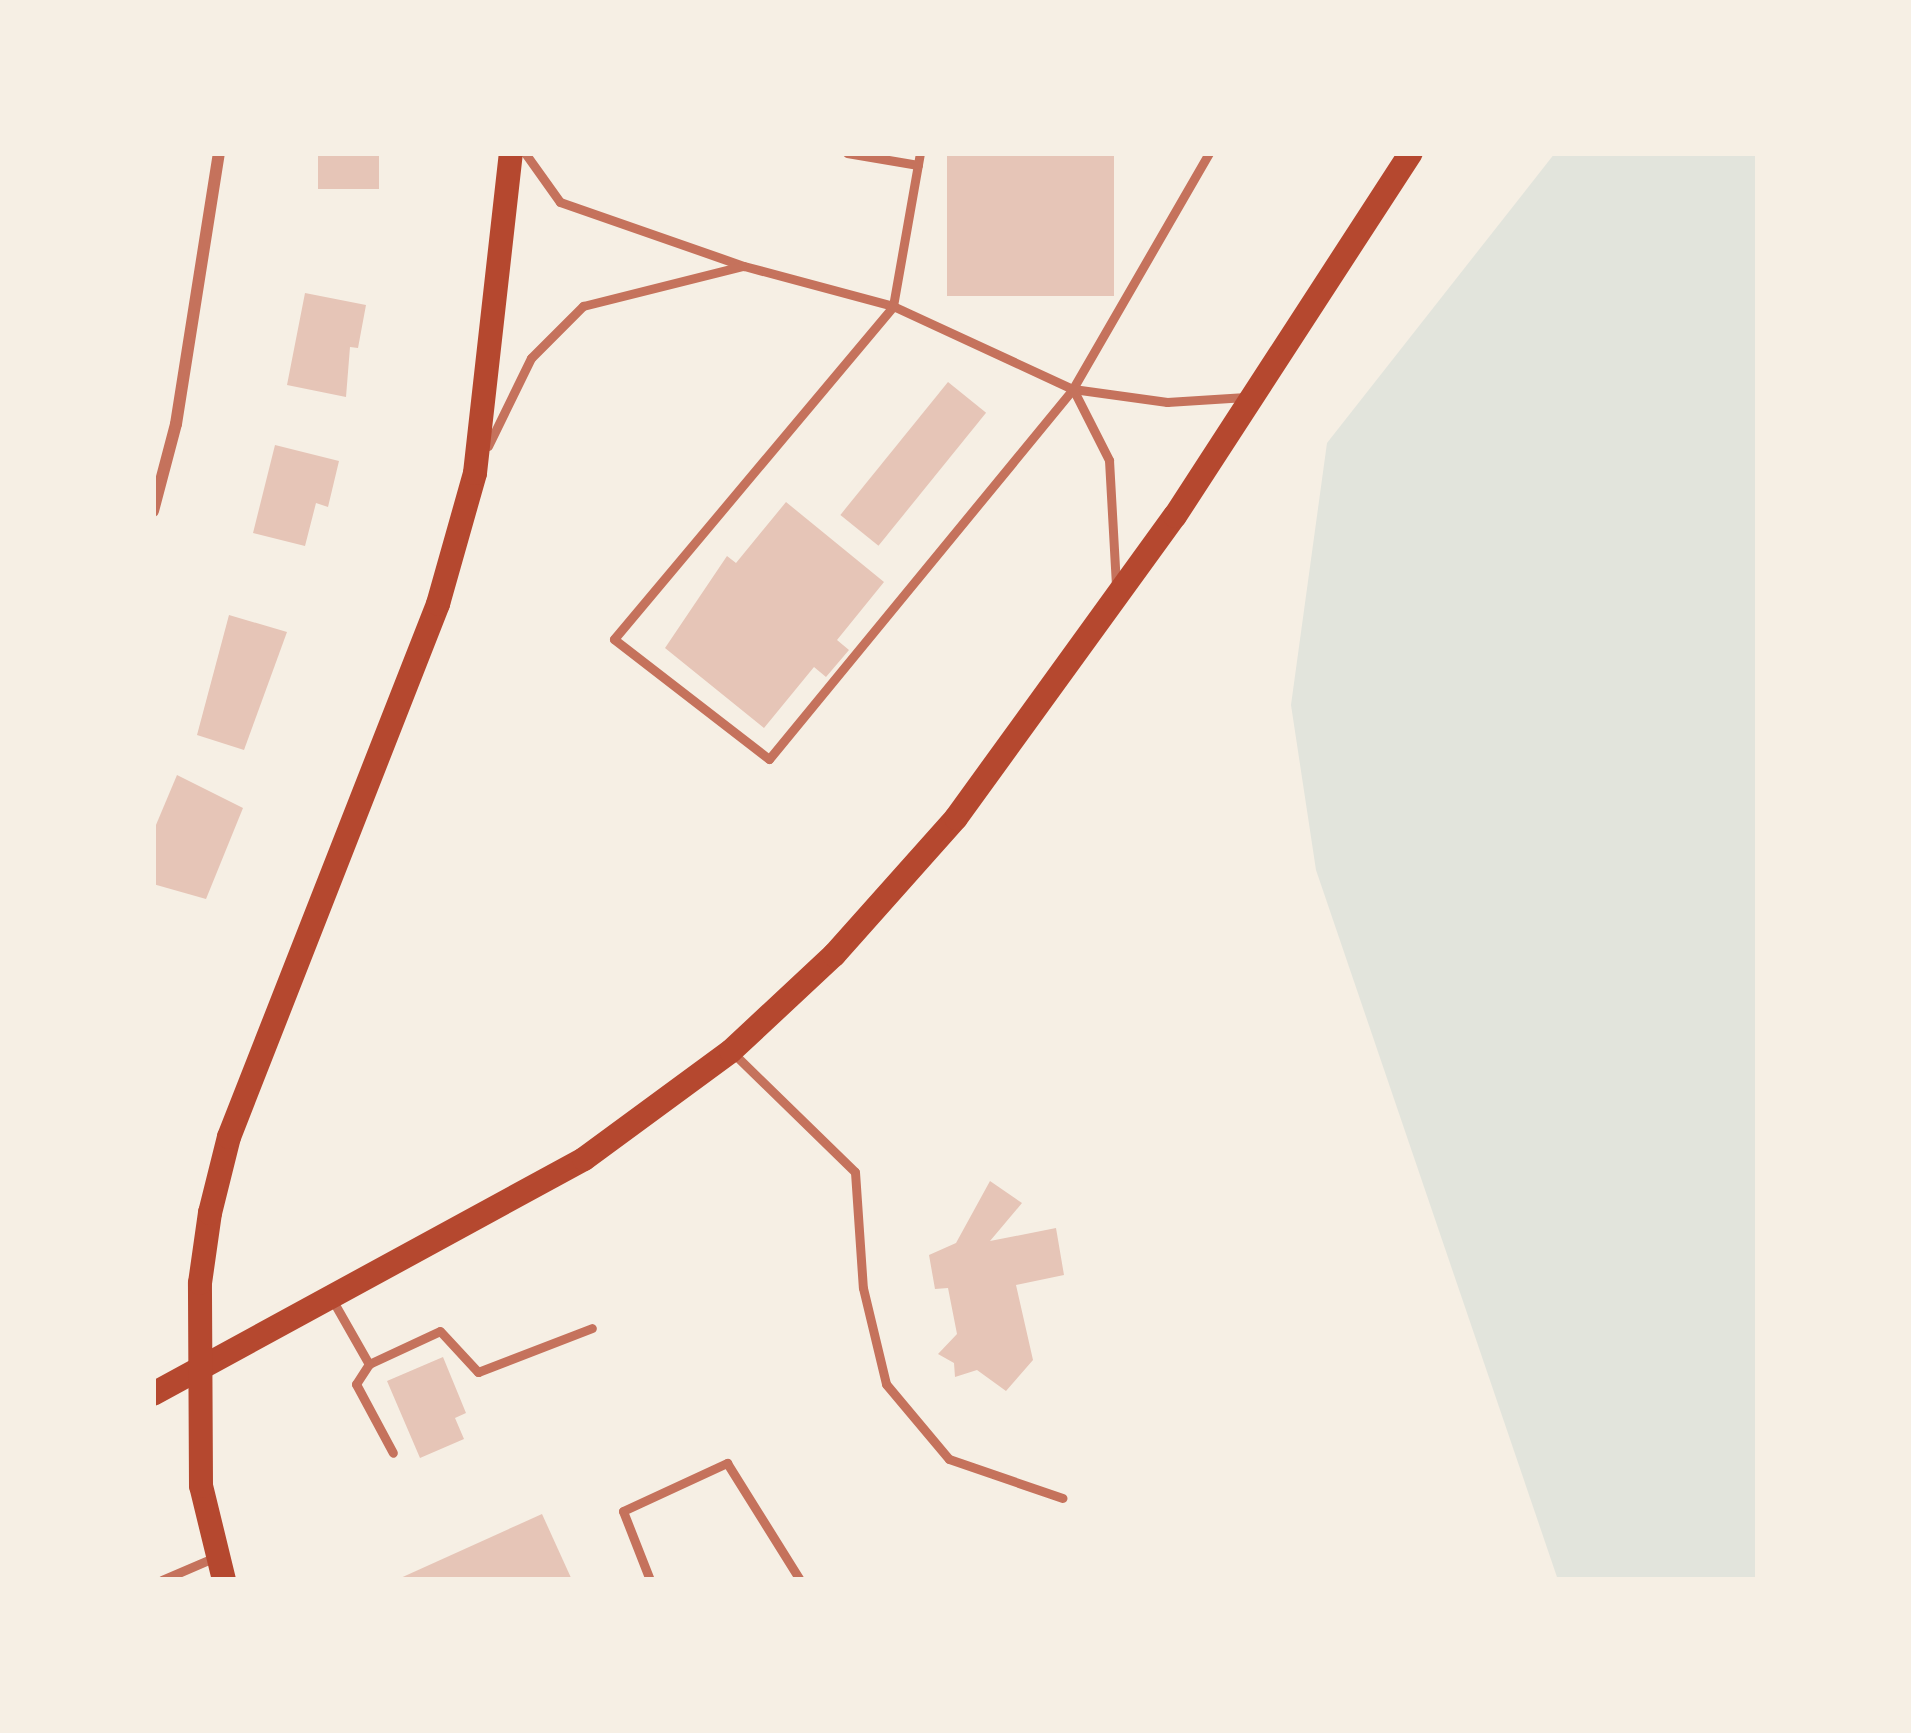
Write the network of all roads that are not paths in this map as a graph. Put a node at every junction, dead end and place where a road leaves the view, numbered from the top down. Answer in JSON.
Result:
{"nodes":[{"id":1,"x":219,"y":153,"type":"edge"},
{"id":2,"x":512,"y":153,"type":"edge"},
{"id":3,"x":525,"y":153,"type":"edge"},
{"id":4,"x":848,"y":153,"type":"edge"},
{"id":5,"x":1209,"y":153,"type":"edge"},
{"id":6,"x":1411,"y":153,"type":"edge"},
{"id":7,"x":919,"y":159,"type":"edge"},
{"id":8,"x":744,"y":266,"type":"junction"},
{"id":9,"x":893,"y":306,"type":"junction"},
{"id":10,"x":1073,"y":389,"type":"junction"},
{"id":11,"x":1257,"y":396,"type":"junction"},
{"id":12,"x":475,"y":473,"type":"junction"},
{"id":13,"x":153,"y":511,"type":"edge"},
{"id":14,"x":1116,"y":597,"type":"junction"},
{"id":15,"x":731,"y":1051,"type":"junction"},
{"id":16,"x":333,"y":1301,"type":"junction"},
{"id":17,"x":592,"y":1328,"type":"dead end"},
{"id":18,"x":369,"y":1364,"type":"junction"},
{"id":19,"x":197,"y":1372,"type":"junction"},
{"id":20,"x":153,"y":1394,"type":"edge"},
{"id":21,"x":393,"y":1453,"type":"dead end"},
{"id":22,"x":1062,"y":1498,"type":"dead end"},
{"id":23,"x":221,"y":1568,"type":"edge"},
{"id":24,"x":162,"y":1580,"type":"edge"},
{"id":25,"x":650,"y":1580,"type":"edge"},
{"id":26,"x":800,"y":1580,"type":"edge"}],
"edges":[{"from":1,"to":13,"type":"street"},
{"from":2,"to":12,"type":"main road"},
{"from":3,"to":8,"type":"lane"},
{"from":4,"to":7,"type":"lane"},
{"from":5,"to":10,"type":"lane"},
{"from":6,"to":11,"type":"main road"},
{"from":7,"to":9,"type":"lane"},
{"from":8,"to":9,"type":"lane"},
{"from":8,"to":12,"type":"lane"},
{"from":9,"to":10,"type":"lane"},
{"from":9,"to":10,"type":"lane"},
{"from":10,"to":11,"type":"lane"},
{"from":10,"to":14,"type":"lane"},
{"from":11,"to":14,"type":"main road"},
{"from":12,"to":19,"type":"main road"},
{"from":14,"to":15,"type":"main road"},
{"from":15,"to":16,"type":"main road"},
{"from":15,"to":22,"type":"lane"},
{"from":16,"to":18,"type":"lane"},
{"from":16,"to":19,"type":"main road"},
{"from":17,"to":18,"type":"lane"},
{"from":18,"to":21,"type":"lane"},
{"from":19,"to":20,"type":"main road"},
{"from":19,"to":23,"type":"main road"},
{"from":23,"to":24,"type":"lane"},
{"from":25,"to":26,"type":"lane"}]}
